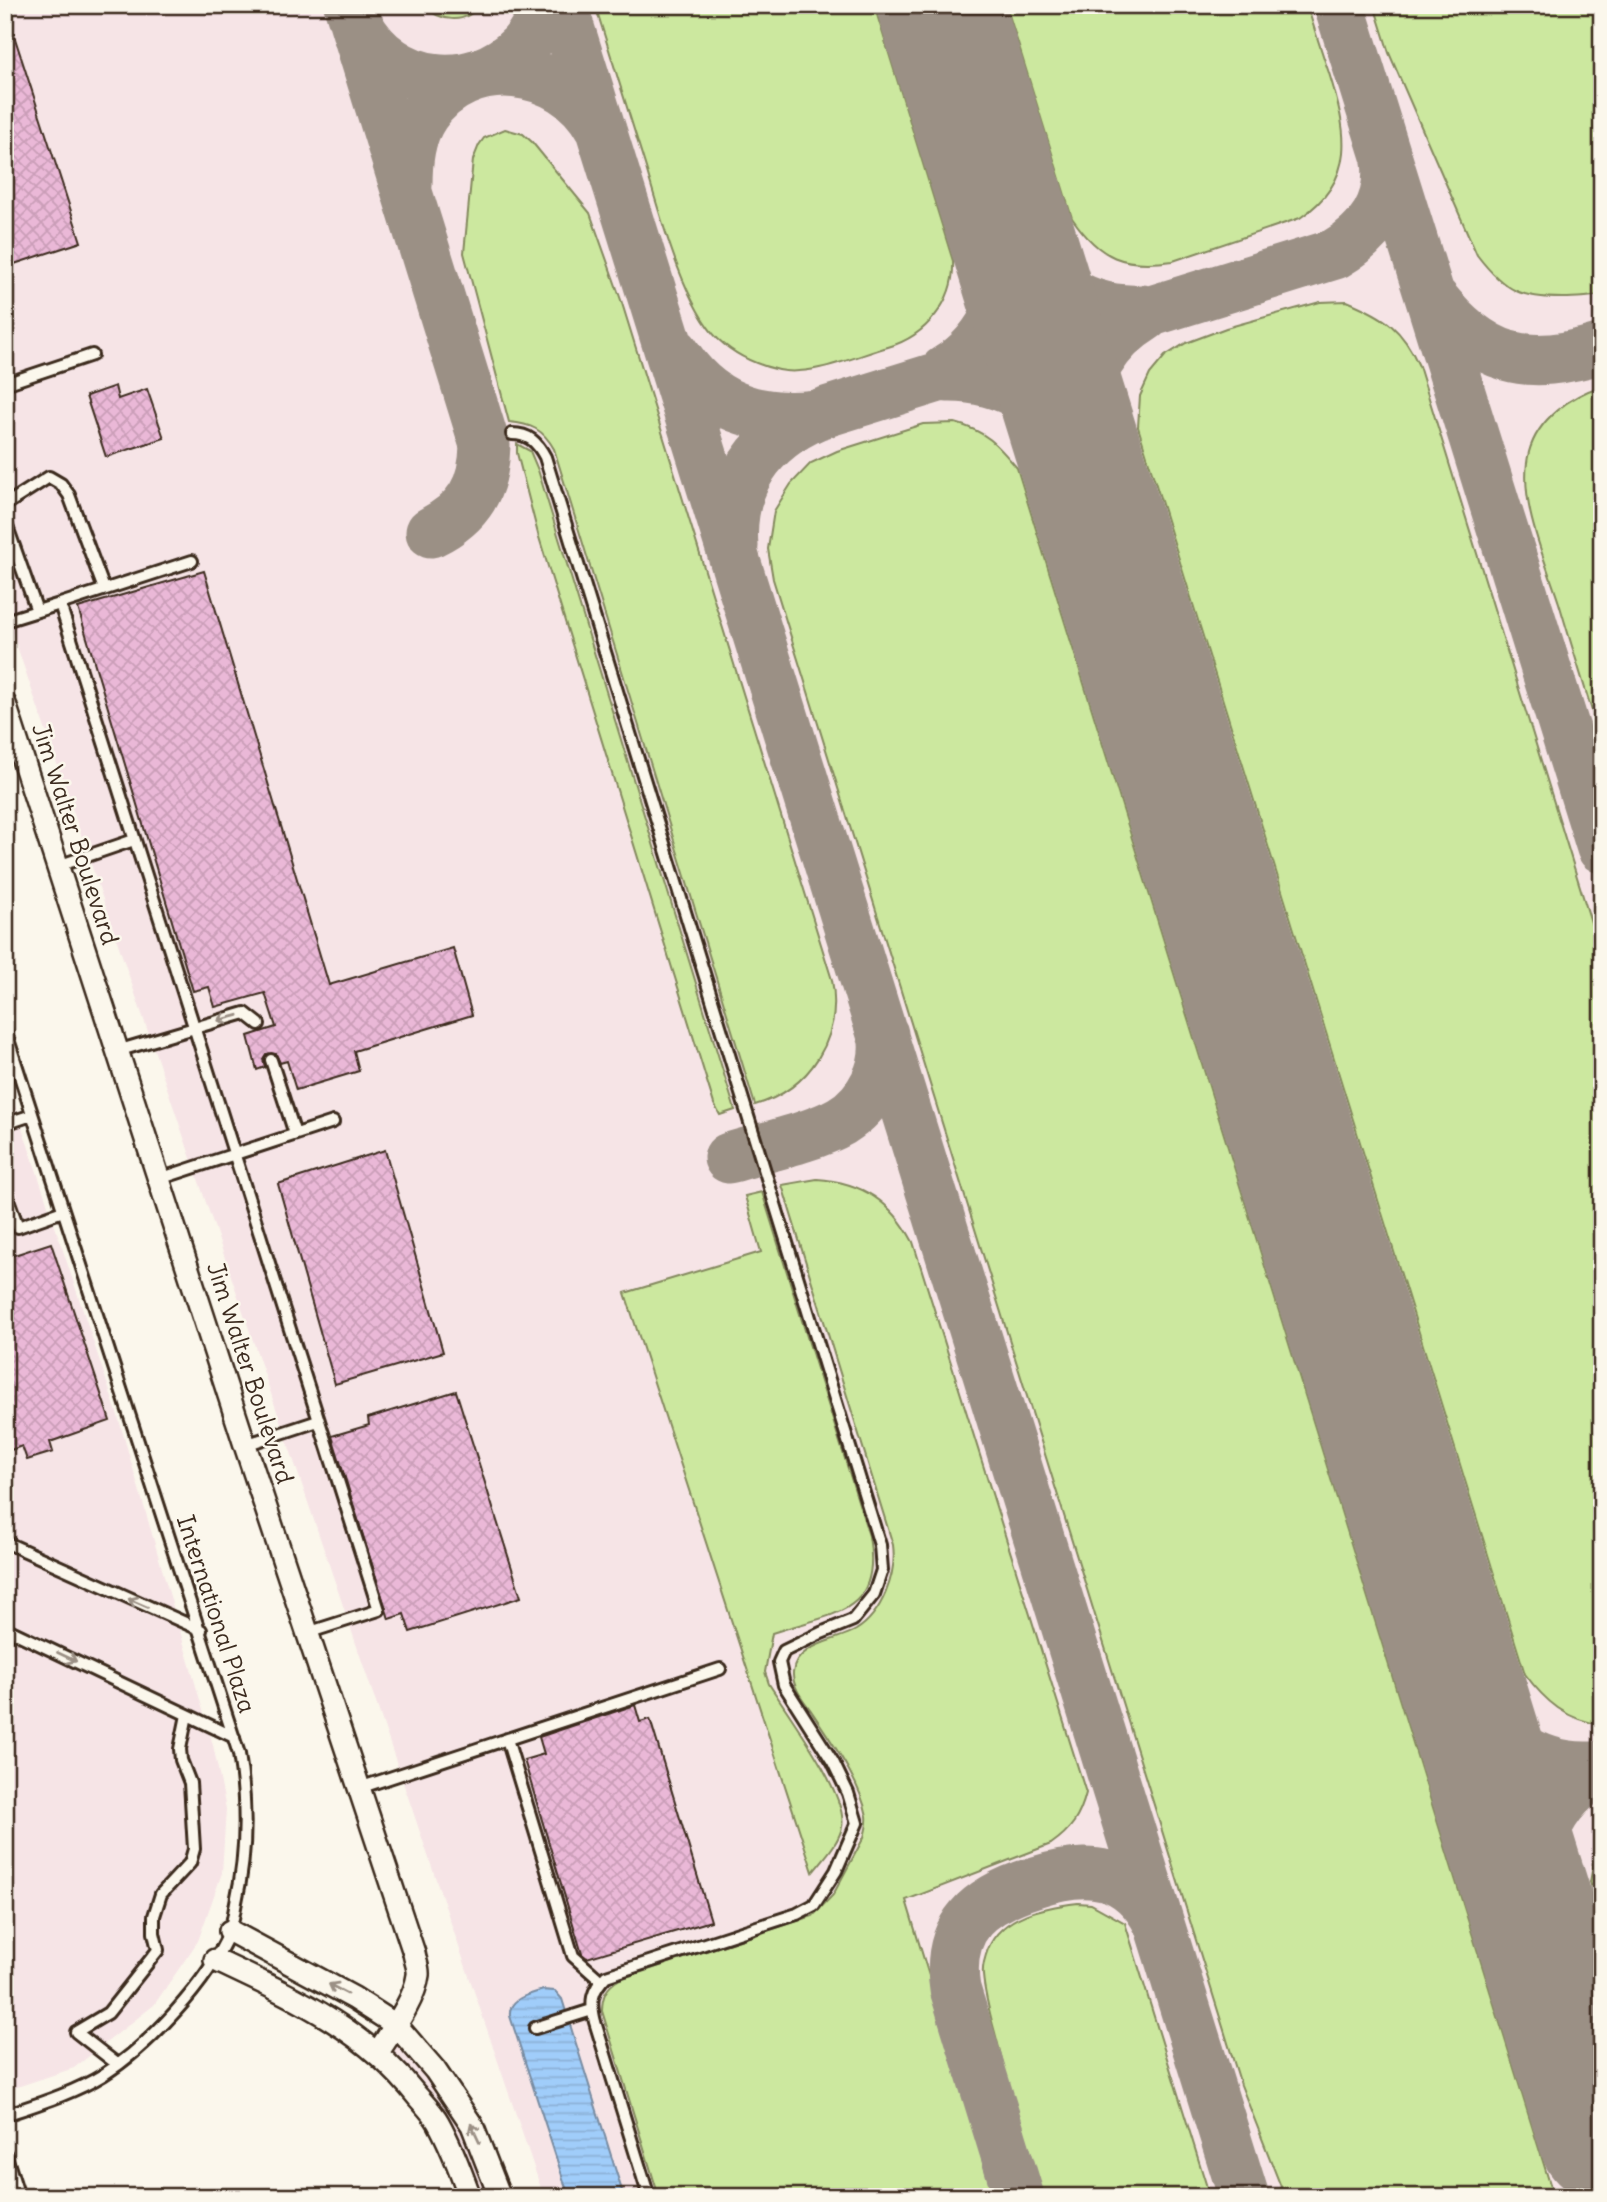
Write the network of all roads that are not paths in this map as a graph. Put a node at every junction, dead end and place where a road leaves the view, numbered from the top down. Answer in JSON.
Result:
{"nodes":[{"id":1,"x":92,"y":355,"type":"dead end"},
{"id":2,"x":5,"y":384,"type":"edge"},
{"id":3,"x":512,"y":434,"type":"dead end"},
{"id":4,"x":5,"y":505,"type":"edge"},
{"id":5,"x":5,"y":521,"type":"edge"},
{"id":6,"x":192,"y":561,"type":"dead end"},
{"id":7,"x":104,"y":589,"type":"junction"},
{"id":8,"x":60,"y":604,"type":"junction"},
{"id":9,"x":37,"y":611,"type":"junction"},
{"id":10,"x":5,"y":621,"type":"edge"},
{"id":11,"x":5,"y":704,"type":"edge"},
{"id":12,"x":134,"y":840,"type":"junction"},
{"id":13,"x":58,"y":866,"type":"junction"},
{"id":14,"x":259,"y":1024,"type":"dead end"},
{"id":15,"x":193,"y":1028,"type":"junction"},
{"id":16,"x":5,"y":1030,"type":"edge"},
{"id":17,"x":117,"y":1051,"type":"junction"},
{"id":18,"x":271,"y":1060,"type":"dead end"},
{"id":19,"x":32,"y":1115,"type":"junction"},
{"id":20,"x":333,"y":1122,"type":"dead end"},
{"id":21,"x":5,"y":1124,"type":"edge"},
{"id":22,"x":295,"y":1134,"type":"junction"},
{"id":23,"x":235,"y":1153,"type":"junction"},
{"id":24,"x":159,"y":1179,"type":"junction"},
{"id":25,"x":5,"y":1191,"type":"edge"},
{"id":26,"x":63,"y":1211,"type":"junction"},
{"id":27,"x":18,"y":1227,"type":"junction"},
{"id":28,"x":5,"y":1231,"type":"edge"},
{"id":29,"x":318,"y":1420,"type":"junction"},
{"id":30,"x":246,"y":1445,"type":"junction"},
{"id":31,"x":5,"y":1542,"type":"edge"},
{"id":32,"x":5,"y":1628,"type":"edge"},
{"id":33,"x":201,"y":1630,"type":"junction"},
{"id":34,"x":307,"y":1633,"type":"junction"},
{"id":35,"x":720,"y":1669,"type":"dead end"},
{"id":36,"x":187,"y":1714,"type":"junction"},
{"id":37,"x":234,"y":1737,"type":"junction"},
{"id":38,"x":507,"y":1739,"type":"junction"},
{"id":39,"x":359,"y":1787,"type":"junction"},
{"id":40,"x":230,"y":1931,"type":"junction"},
{"id":41,"x":215,"y":1960,"type":"junction"},
{"id":42,"x":601,"y":1981,"type":"junction"},
{"id":43,"x":592,"y":2010,"type":"junction"},
{"id":44,"x":396,"y":2025,"type":"junction"},
{"id":45,"x":535,"y":2028,"type":"dead end"},
{"id":46,"x":378,"y":2052,"type":"junction"},
{"id":47,"x":117,"y":2064,"type":"junction"},
{"id":48,"x":5,"y":2115,"type":"edge"},
{"id":49,"x":5,"y":2152,"type":"edge"},
{"id":50,"x":19,"y":2197,"type":"edge"},
{"id":51,"x":470,"y":2197,"type":"edge"},
{"id":52,"x":500,"y":2197,"type":"edge"},
{"id":53,"x":649,"y":2197,"type":"edge"}],
"edges":[{"from":1,"to":2,"type":"lane"},
{"from":3,"to":42,"type":"lane"},
{"from":4,"to":7,"type":"lane"},
{"from":5,"to":9,"type":"lane"},
{"from":6,"to":7,"type":"lane"},
{"from":7,"to":8,"type":"lane"},
{"from":8,"to":9,"type":"lane"},
{"from":8,"to":12,"type":"lane"},
{"from":9,"to":10,"type":"lane"},
{"from":11,"to":13,"type":"street","name":"Jim Walter Boulevard"},
{"from":12,"to":13,"type":"lane"},
{"from":12,"to":15,"type":"lane"},
{"from":13,"to":17,"type":"street","name":"Jim Walter Boulevard"},
{"from":14,"to":15,"type":"lane","one_way":true},
{"from":15,"to":17,"type":"lane"},
{"from":15,"to":23,"type":"lane"},
{"from":16,"to":19,"type":"lane","name":"International Plaza"},
{"from":17,"to":24,"type":"street","name":"Jim Walter Boulevard"},
{"from":18,"to":22,"type":"lane"},
{"from":19,"to":21,"type":"lane"},
{"from":19,"to":26,"type":"lane","name":"International Plaza"},
{"from":20,"to":22,"type":"lane"},
{"from":22,"to":23,"type":"lane"},
{"from":23,"to":24,"type":"lane"},
{"from":23,"to":29,"type":"lane"},
{"from":24,"to":30,"type":"street","name":"Jim Walter Boulevard"},
{"from":25,"to":27,"type":"lane"},
{"from":26,"to":27,"type":"lane"},
{"from":26,"to":33,"type":"lane","name":"International Plaza"},
{"from":27,"to":28,"type":"lane"},
{"from":29,"to":30,"type":"lane"},
{"from":29,"to":34,"type":"lane"},
{"from":30,"to":34,"type":"street","name":"Jim Walter Boulevard"},
{"from":33,"to":31,"type":"lane","one_way":true},
{"from":32,"to":36,"type":"lane","one_way":true},
{"from":33,"to":37,"type":"lane","name":"International Plaza"},
{"from":34,"to":39,"type":"street","name":"Jim Walter Boulevard"},
{"from":35,"to":38,"type":"lane"},
{"from":36,"to":37,"type":"lane"},
{"from":36,"to":47,"type":"lane"},
{"from":37,"to":40,"type":"lane","name":"International Plaza"},
{"from":38,"to":39,"type":"lane"},
{"from":38,"to":42,"type":"lane"},
{"from":39,"to":44,"type":"street","name":"Jim Walter Boulevard"},
{"from":40,"to":41,"type":"lane","name":"International Plaza"},
{"from":44,"to":40,"type":"street","one_way":true},
{"from":41,"to":46,"type":"street"},
{"from":41,"to":47,"type":"lane","name":"International Plaza"},
{"from":42,"to":43,"type":"lane"},
{"from":43,"to":45,"type":"lane"},
{"from":43,"to":53,"type":"lane"},
{"from":44,"to":46,"type":"street","name":"Jim Walter Boulevard"},
{"from":52,"to":44,"type":"street","one_way":true},
{"from":46,"to":51,"type":"street"},
{"from":47,"to":48,"type":"lane","name":"International Plaza"},
{"from":49,"to":50,"type":"lane"}]}
